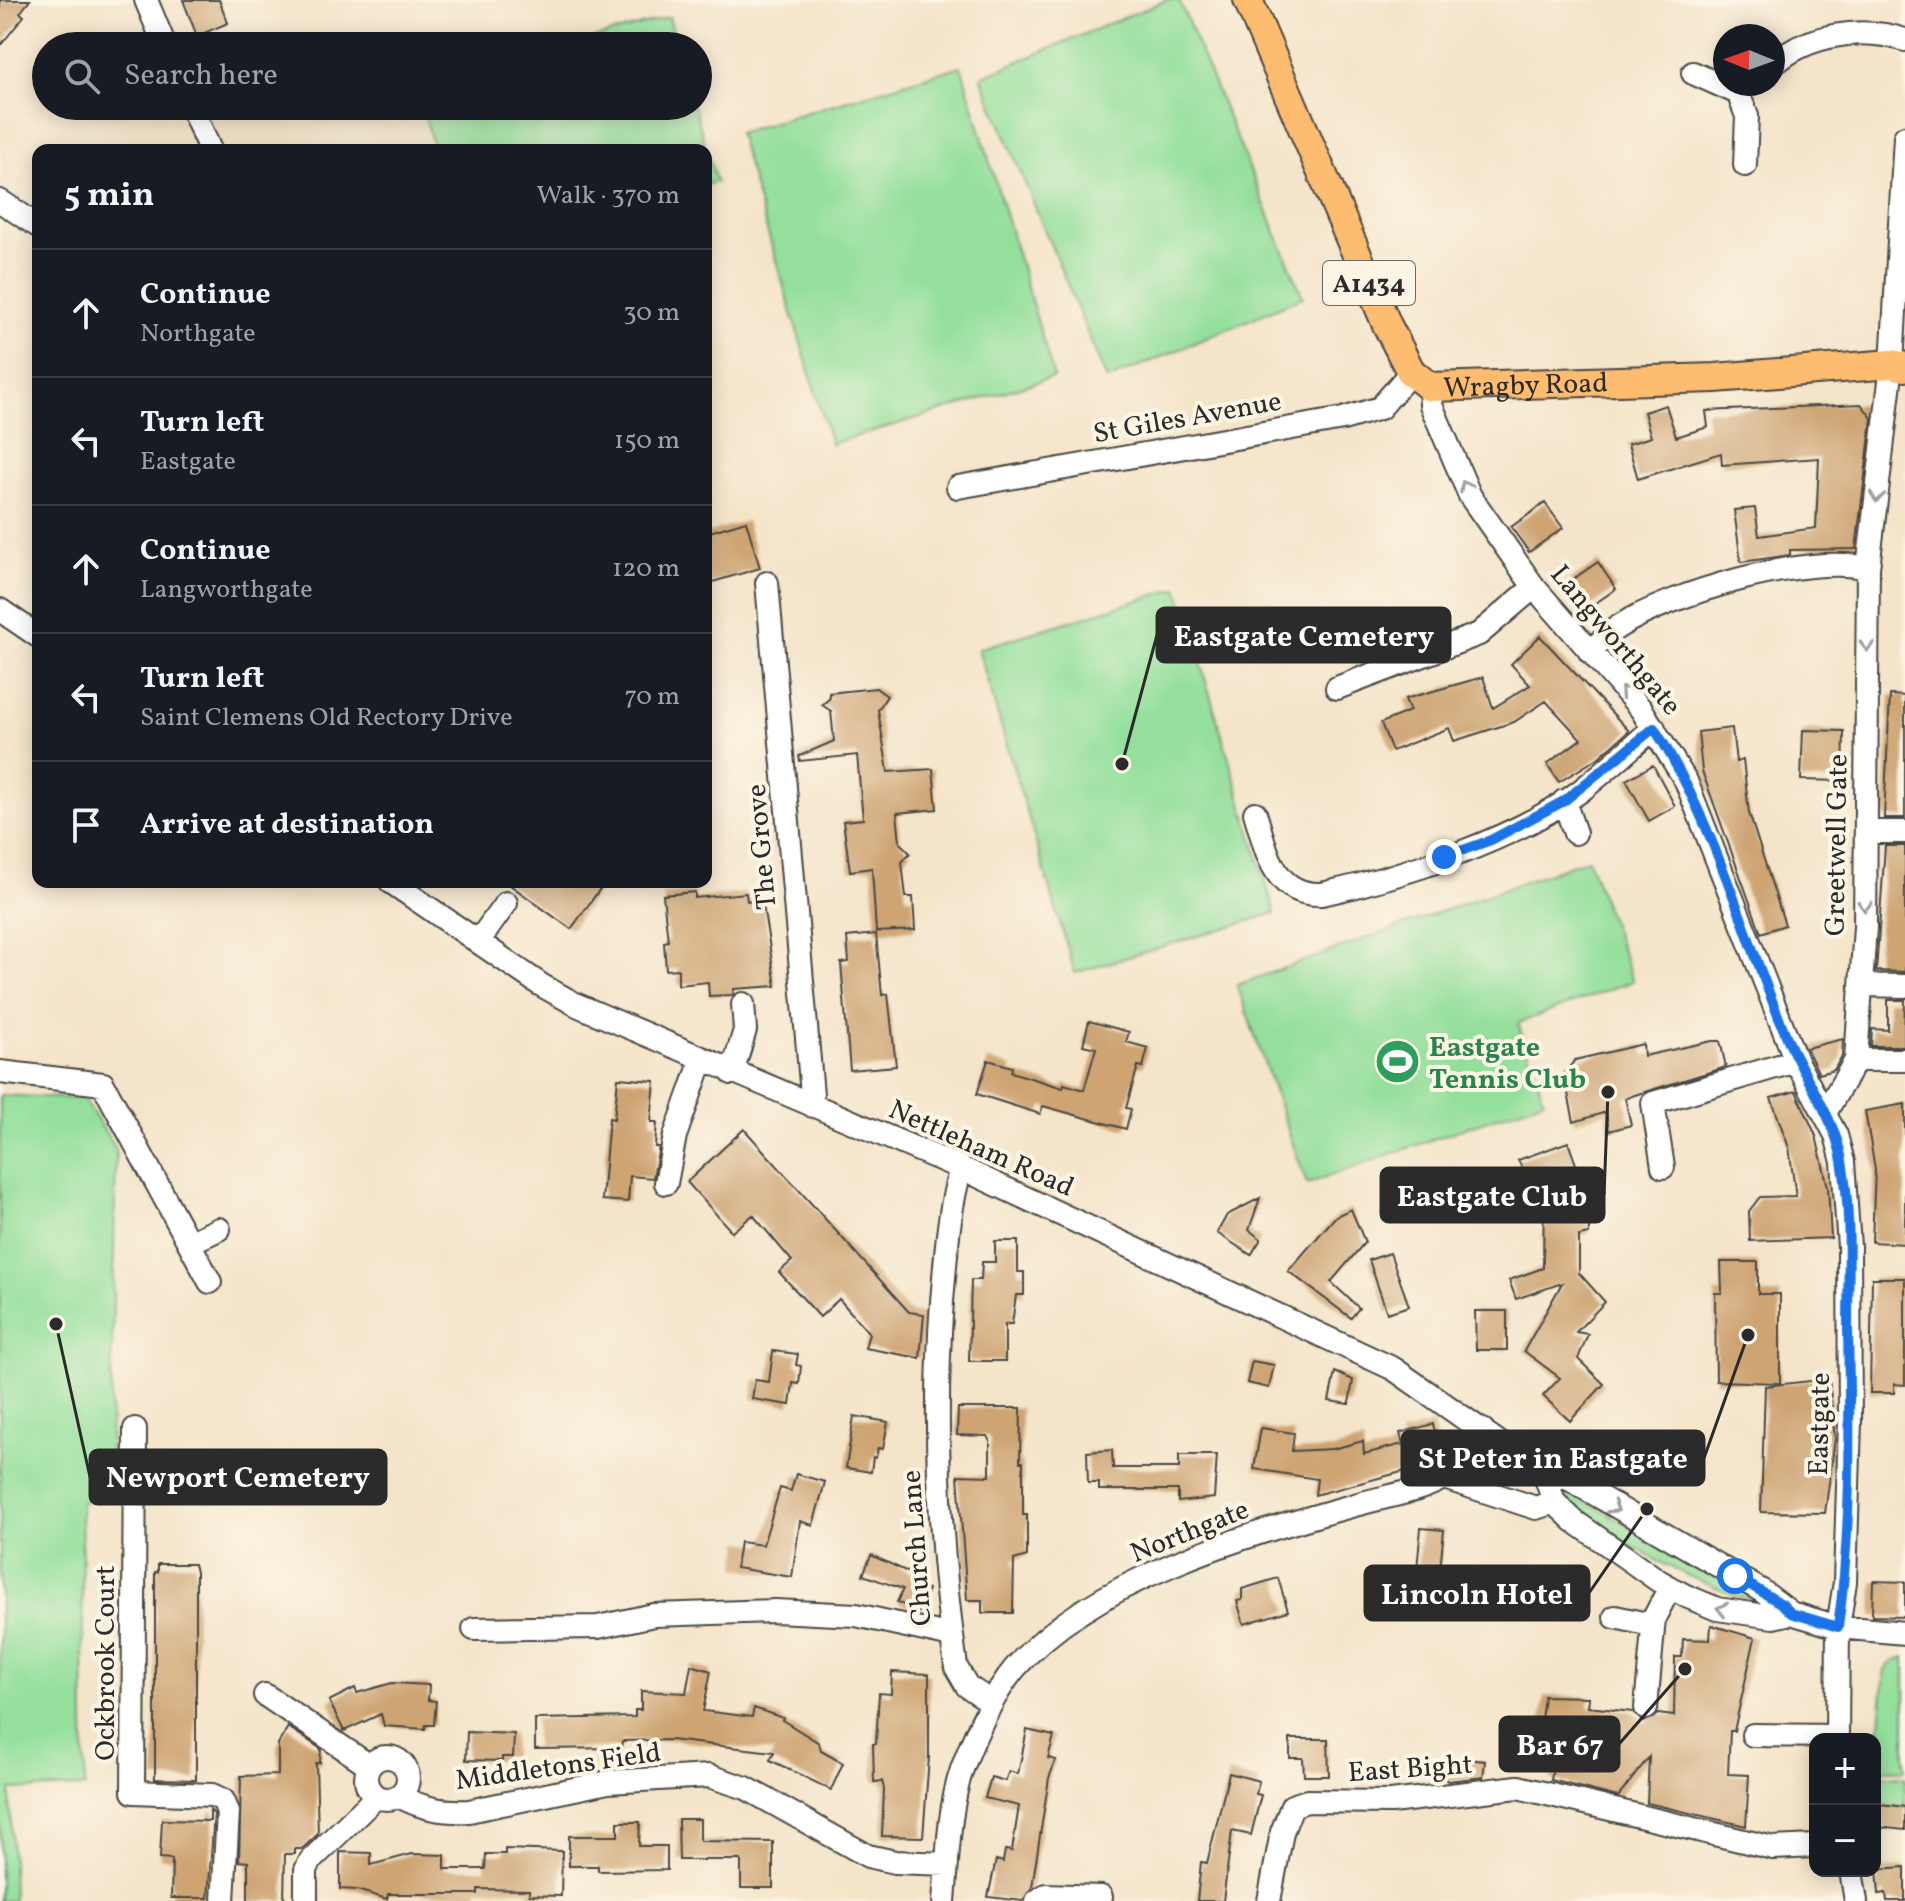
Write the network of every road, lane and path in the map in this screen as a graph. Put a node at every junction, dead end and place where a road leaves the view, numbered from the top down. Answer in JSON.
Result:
{"nodes":[{"id":1,"x":146,"y":0,"type":"edge"},
{"id":2,"x":1248,"y":0,"type":"edge"},
{"id":3,"x":159,"y":32,"type":"edge"},
{"id":4,"x":1905,"y":40,"type":"edge"},
{"id":5,"x":1785,"y":57,"type":"edge"},
{"id":6,"x":1693,"y":73,"type":"dead end"},
{"id":7,"x":1713,"y":79,"type":"edge"},
{"id":8,"x":1745,"y":96,"type":"edge"},
{"id":9,"x":197,"y":120,"type":"edge"},
{"id":10,"x":1905,"y":137,"type":"edge"},
{"id":11,"x":207,"y":144,"type":"edge"},
{"id":12,"x":1745,"y":165,"type":"dead end"},
{"id":13,"x":0,"y":201,"type":"edge"},
{"id":14,"x":32,"y":222,"type":"edge"},
{"id":15,"x":1900,"y":298,"type":"edge"},
{"id":16,"x":1899,"y":366,"type":"edge"},
{"id":17,"x":1420,"y":379,"type":"junction"},
{"id":18,"x":958,"y":487,"type":"dead end"},
{"id":19,"x":1868,"y":568,"type":"junction"},
{"id":20,"x":767,"y":583,"type":"dead end"},
{"id":21,"x":1534,"y":587,"type":"junction"},
{"id":22,"x":0,"y":610,"type":"edge"},
{"id":23,"x":32,"y":632,"type":"edge"},
{"id":24,"x":1590,"y":652,"type":"junction"},
{"id":25,"x":1337,"y":688,"type":"dead end"},
{"id":26,"x":1654,"y":728,"type":"junction"},
{"id":27,"x":1564,"y":801,"type":"junction"},
{"id":28,"x":1255,"y":813,"type":"dead end"},
{"id":29,"x":1866,"y":832,"type":"junction"},
{"id":30,"x":1905,"y":832,"type":"edge"},
{"id":31,"x":1575,"y":833,"type":"dead end"},
{"id":32,"x":400,"y":888,"type":"edge"},
{"id":33,"x":506,"y":903,"type":"dead end"},
{"id":34,"x":478,"y":942,"type":"junction"},
{"id":35,"x":1861,"y":985,"type":"junction"},
{"id":36,"x":1905,"y":986,"type":"edge"},
{"id":37,"x":743,"y":1004,"type":"dead end"},
{"id":38,"x":702,"y":1060,"type":"junction"},
{"id":39,"x":1856,"y":1060,"type":"junction"},
{"id":40,"x":1905,"y":1060,"type":"edge"},
{"id":41,"x":1796,"y":1061,"type":"junction"},
{"id":42,"x":0,"y":1072,"type":"edge"},
{"id":43,"x":732,"y":1073,"type":"junction"},
{"id":44,"x":813,"y":1106,"type":"junction"},
{"id":45,"x":1825,"y":1113,"type":"junction"},
{"id":46,"x":1663,"y":1167,"type":"dead end"},
{"id":47,"x":961,"y":1168,"type":"junction"},
{"id":48,"x":666,"y":1183,"type":"dead end"},
{"id":49,"x":219,"y":1229,"type":"dead end"},
{"id":50,"x":189,"y":1243,"type":"junction"},
{"id":51,"x":210,"y":1282,"type":"dead end"},
{"id":52,"x":135,"y":1429,"type":"dead end"},
{"id":53,"x":1483,"y":1430,"type":"junction"},
{"id":54,"x":1545,"y":1475,"type":"junction"},
{"id":55,"x":1447,"y":1479,"type":"junction"},
{"id":56,"x":1554,"y":1502,"type":"junction"},
{"id":57,"x":1670,"y":1587,"type":"junction"},
{"id":58,"x":1791,"y":1613,"type":"junction"},
{"id":59,"x":1615,"y":1617,"type":"dead end"},
{"id":60,"x":1654,"y":1618,"type":"junction"},
{"id":61,"x":1838,"y":1627,"type":"junction"},
{"id":62,"x":474,"y":1629,"type":"dead end"},
{"id":63,"x":1905,"y":1633,"type":"edge"},
{"id":64,"x":952,"y":1636,"type":"junction"},
{"id":65,"x":265,"y":1695,"type":"dead end"},
{"id":66,"x":991,"y":1702,"type":"junction"},
{"id":67,"x":1646,"y":1708,"type":"dead end"},
{"id":68,"x":1837,"y":1733,"type":"edge"},
{"id":69,"x":1753,"y":1735,"type":"dead end"},
{"id":70,"x":1809,"y":1736,"type":"edge"},
{"id":71,"x":370,"y":1766,"type":"junction"},
{"id":72,"x":377,"y":1796,"type":"junction"},
{"id":73,"x":399,"y":1796,"type":"junction"},
{"id":74,"x":1809,"y":1846,"type":"edge"},
{"id":75,"x":947,"y":1864,"type":"junction"},
{"id":76,"x":1852,"y":1877,"type":"edge"},
{"id":77,"x":1101,"y":1897,"type":"dead end"},
{"id":78,"x":223,"y":1901,"type":"edge"},
{"id":79,"x":306,"y":1901,"type":"edge"},
{"id":80,"x":944,"y":1901,"type":"edge"},
{"id":81,"x":1037,"y":1901,"type":"edge"},
{"id":82,"x":1269,"y":1901,"type":"edge"},
{"id":83,"x":1856,"y":1901,"type":"edge"}],
"edges":[{"from":1,"to":3,"type":"street"},
{"from":2,"to":17,"type":"main road","name":"Wragby Road","number":"A1434"},
{"from":4,"to":5,"type":"street"},
{"from":6,"to":7,"type":"street"},
{"from":8,"to":12,"type":"street"},
{"from":9,"to":11,"type":"street"},
{"from":10,"to":15,"type":"street","name":"Greetwell Gate"},
{"from":13,"to":14,"type":"street"},
{"from":15,"to":16,"type":"street","name":"Greetwell Gate"},
{"from":16,"to":17,"type":"main road","name":"Wragby Road"},
{"from":16,"to":19,"type":"street","name":"Greetwell Gate","one_way":true},
{"from":17,"to":18,"type":"street","name":"St Giles Avenue"},
{"from":21,"to":17,"type":"street","name":"Langworthgate","one_way":true},
{"from":19,"to":24,"type":"street"},
{"from":19,"to":29,"type":"street","name":"Greetwell Gate","one_way":true},
{"from":20,"to":44,"type":"street","name":"The Grove"},
{"from":21,"to":24,"type":"street","name":"Langworthgate"},
{"from":21,"to":25,"type":"street"},
{"from":22,"to":23,"type":"street"},
{"from":26,"to":24,"type":"street","name":"Langworthgate","one_way":true},
{"from":26,"to":27,"type":"street"},
{"from":26,"to":41,"type":"street","name":"Langworthgate"},
{"from":27,"to":28,"type":"street"},
{"from":27,"to":31,"type":"street"},
{"from":29,"to":30,"type":"street"},
{"from":29,"to":35,"type":"street","name":"Greetwell Gate","one_way":true},
{"from":32,"to":34,"type":"street","name":"Nettleham Road"},
{"from":33,"to":34,"type":"street"},
{"from":34,"to":38,"type":"street","name":"Nettleham Road"},
{"from":35,"to":36,"type":"street"},
{"from":35,"to":39,"type":"street","name":"Greetwell Gate"},
{"from":37,"to":43,"type":"street"},
{"from":38,"to":43,"type":"street","name":"Nettleham Road"},
{"from":38,"to":48,"type":"street"},
{"from":39,"to":40,"type":"street"},
{"from":39,"to":45,"type":"street","name":"Greetwell Gate"},
{"from":41,"to":45,"type":"street","name":"Langworthgate"},
{"from":41,"to":46,"type":"street"},
{"from":42,"to":50,"type":"street"},
{"from":43,"to":44,"type":"street","name":"Nettleham Road"},
{"from":44,"to":47,"type":"street","name":"Nettleham Road"},
{"from":45,"to":61,"type":"street","name":"Eastgate"},
{"from":47,"to":53,"type":"street","name":"Nettleham Road"},
{"from":47,"to":64,"type":"street","name":"Church Lane"},
{"from":49,"to":50,"type":"street"},
{"from":50,"to":51,"type":"street"},
{"from":52,"to":78,"type":"street","name":"Ockbrook Court"},
{"from":53,"to":54,"type":"street","name":"Nettleham Road"},
{"from":53,"to":55,"type":"street"},
{"from":54,"to":56,"type":"street"},
{"from":54,"to":58,"type":"street","one_way":true},
{"from":55,"to":56,"type":"street"},
{"from":55,"to":66,"type":"street","name":"Northgate"},
{"from":56,"to":57,"type":"street"},
{"from":58,"to":57,"type":"street","one_way":true},
{"from":57,"to":60,"type":"street"},
{"from":58,"to":61,"type":"street"},
{"from":59,"to":60,"type":"street"},
{"from":60,"to":67,"type":"street"},
{"from":61,"to":63,"type":"street"},
{"from":61,"to":68,"type":"street","name":"Eastgate"},
{"from":62,"to":64,"type":"street"},
{"from":64,"to":66,"type":"street","name":"Church Lane"},
{"from":65,"to":71,"type":"street"},
{"from":66,"to":75,"type":"street"},
{"from":69,"to":70,"type":"street"},
{"from":71,"to":72,"type":"street"},
{"from":71,"to":73,"type":"street"},
{"from":72,"to":73,"type":"street","name":"Middletons Field"},
{"from":72,"to":79,"type":"street"},
{"from":73,"to":75,"type":"street","name":"Middletons Field"},
{"from":74,"to":82,"type":"street","name":"East Bight"},
{"from":75,"to":80,"type":"street"},
{"from":76,"to":83,"type":"street"},
{"from":77,"to":81,"type":"street"}]}
